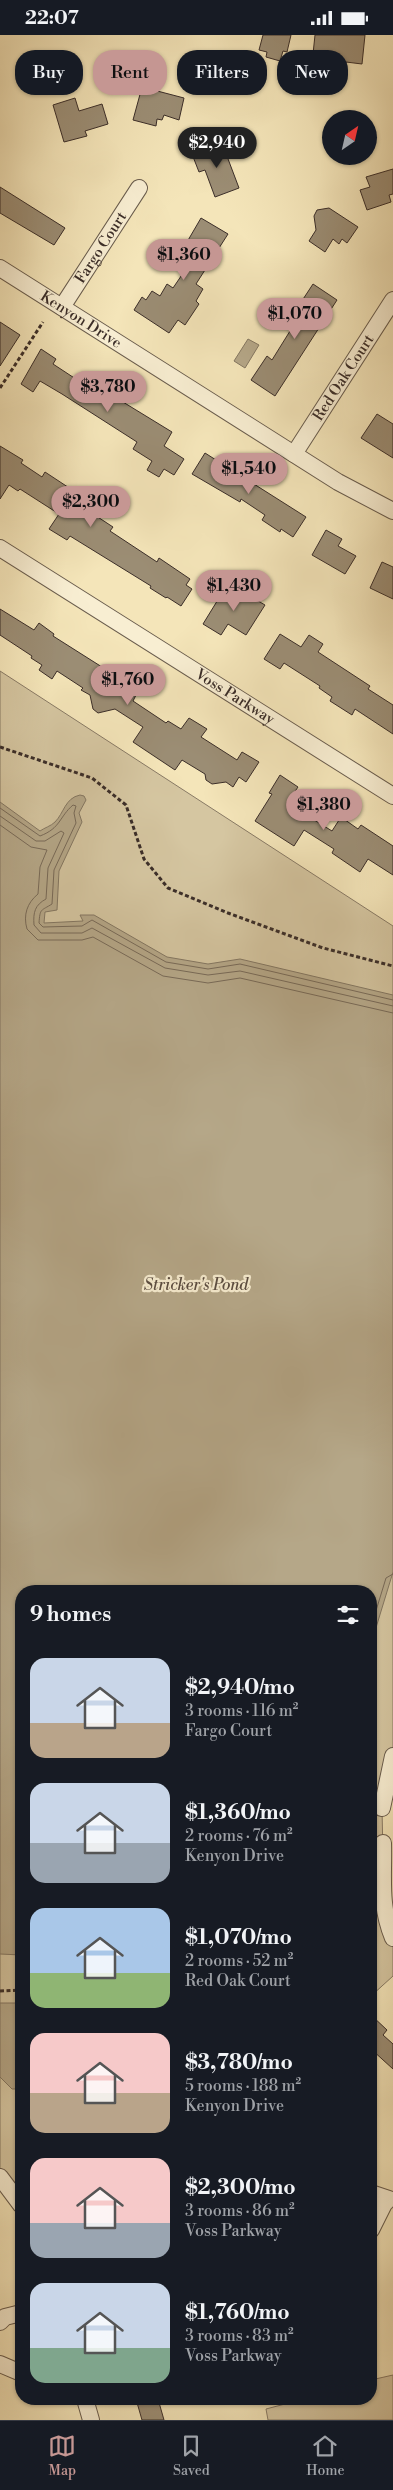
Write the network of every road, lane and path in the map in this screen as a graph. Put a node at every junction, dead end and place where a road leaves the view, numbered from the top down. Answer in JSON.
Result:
{"nodes":[{"id":1,"x":139,"y":188,"type":"dead end"},
{"id":2,"x":0,"y":268,"type":"edge"},
{"id":3,"x":393,"y":300,"type":"edge"},
{"id":4,"x":62,"y":307,"type":"junction"},
{"id":5,"x":43,"y":322,"type":"dead end"},
{"id":6,"x":0,"y":389,"type":"edge"},
{"id":7,"x":294,"y":454,"type":"junction"},
{"id":8,"x":393,"y":511,"type":"edge"},
{"id":9,"x":0,"y":548,"type":"edge"},
{"id":10,"x":0,"y":747,"type":"edge"},
{"id":11,"x":393,"y":796,"type":"edge"},
{"id":12,"x":393,"y":966,"type":"edge"},
{"id":13,"x":393,"y":1756,"type":"edge"},
{"id":14,"x":382,"y":1808,"type":"dead end"},
{"id":15,"x":383,"y":1843,"type":"dead end"},
{"id":16,"x":393,"y":1938,"type":"edge"},
{"id":17,"x":15,"y":1990,"type":"edge"},
{"id":18,"x":0,"y":1991,"type":"edge"},
{"id":19,"x":0,"y":2177,"type":"edge"},
{"id":20,"x":377,"y":2194,"type":"edge"},
{"id":21,"x":15,"y":2197,"type":"edge"},
{"id":22,"x":391,"y":2197,"type":"edge"},
{"id":23,"x":377,"y":2218,"type":"edge"},
{"id":24,"x":15,"y":2314,"type":"edge"},
{"id":25,"x":0,"y":2322,"type":"edge"},
{"id":26,"x":0,"y":2364,"type":"edge"},
{"id":27,"x":15,"y":2370,"type":"edge"},
{"id":28,"x":87,"y":2405,"type":"edge"},
{"id":29,"x":91,"y":2420,"type":"edge"}],
"edges":[{"from":1,"to":4,"type":"street","name":"Fargo Court"},
{"from":2,"to":4,"type":"street","name":"Kenyon Drive"},
{"from":3,"to":7,"type":"street","name":"Red Oak Court"},
{"from":4,"to":7,"type":"street","name":"Kenyon Drive"},
{"from":5,"to":6,"type":"path"},
{"from":7,"to":8,"type":"street","name":"Kenyon Drive"},
{"from":9,"to":11,"type":"street","name":"Voss Parkway"},
{"from":10,"to":12,"type":"path"},
{"from":13,"to":14,"type":"street"},
{"from":15,"to":16,"type":"street"},
{"from":17,"to":18,"type":"path"},
{"from":19,"to":21,"type":"street"},
{"from":20,"to":22,"type":"street"},
{"from":22,"to":23,"type":"street"},
{"from":24,"to":25,"type":"street"},
{"from":26,"to":27,"type":"street"},
{"from":28,"to":29,"type":"street"}]}
